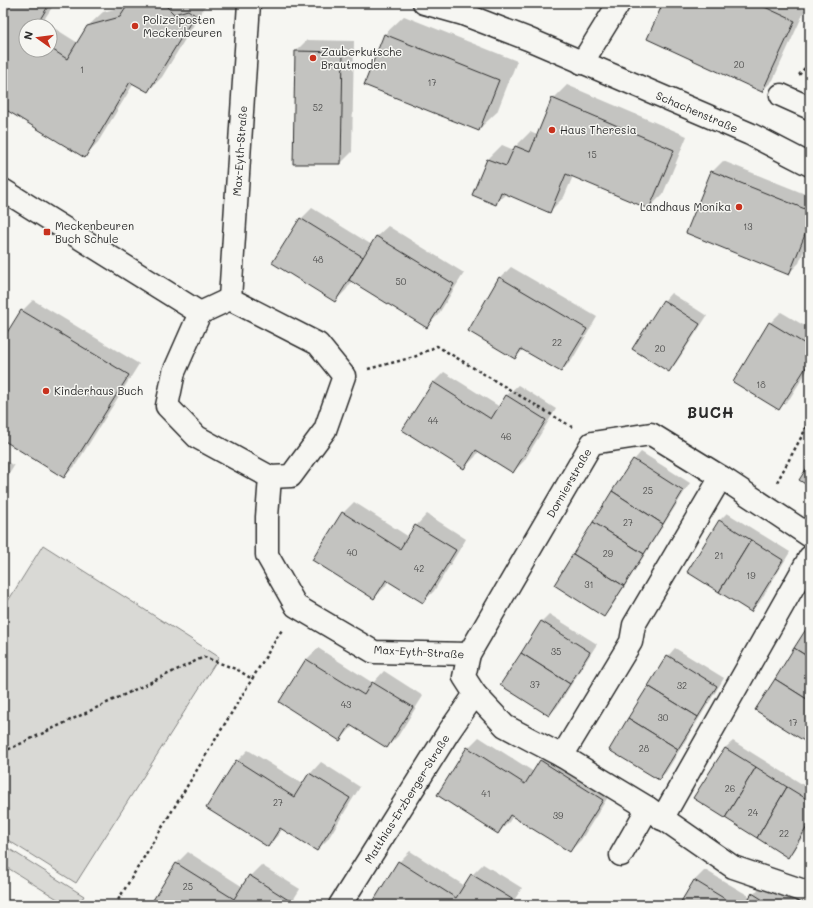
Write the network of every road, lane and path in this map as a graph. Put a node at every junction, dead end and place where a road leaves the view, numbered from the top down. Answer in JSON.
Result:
{"nodes":[{"id":1,"x":249,"y":3,"type":"edge"},
{"id":2,"x":424,"y":3,"type":"edge"},
{"id":3,"x":620,"y":3,"type":"edge"},
{"id":4,"x":582,"y":63,"type":"junction"},
{"id":5,"x":781,"y":95,"type":"dead end"},
{"id":6,"x":810,"y":108,"type":"edge"},
{"id":7,"x":810,"y":165,"type":"edge"},
{"id":8,"x":3,"y":190,"type":"edge"},
{"id":9,"x":230,"y":299,"type":"junction"},
{"id":10,"x":200,"y":313,"type":"junction"},
{"id":11,"x":344,"y":376,"type":"junction"},
{"id":12,"x":810,"y":421,"type":"edge"},
{"id":13,"x":592,"y":443,"type":"junction"},
{"id":14,"x":270,"y":477,"type":"junction"},
{"id":15,"x":721,"y":477,"type":"junction"},
{"id":16,"x":764,"y":506,"type":"junction"},
{"id":17,"x":810,"y":536,"type":"edge"},
{"id":18,"x":810,"y":557,"type":"edge"},
{"id":19,"x":296,"y":606,"type":"junction"},
{"id":20,"x":469,"y":654,"type":"junction"},
{"id":21,"x":252,"y":679,"type":"junction"},
{"id":22,"x":475,"y":694,"type":"junction"},
{"id":23,"x":3,"y":752,"type":"edge"},
{"id":24,"x":562,"y":756,"type":"junction"},
{"id":25,"x":655,"y":814,"type":"junction"},
{"id":26,"x":620,"y":855,"type":"dead end"},
{"id":27,"x":810,"y":893,"type":"edge"},
{"id":28,"x":116,"y":905,"type":"edge"},
{"id":29,"x":340,"y":905,"type":"edge"}],
"edges":[{"from":1,"to":9,"type":"street","name":"Max-Eyth-Straße"},
{"from":2,"to":4,"type":"street","name":"Schachenstraße"},
{"from":3,"to":4,"type":"street"},
{"from":4,"to":7,"type":"street","name":"Schachenstraße"},
{"from":5,"to":6,"type":"street"},
{"from":8,"to":10,"type":"street"},
{"from":9,"to":10,"type":"street"},
{"from":9,"to":11,"type":"street"},
{"from":10,"to":14,"type":"street"},
{"from":11,"to":13,"type":"path"},
{"from":11,"to":14,"type":"street"},
{"from":12,"to":16,"type":"path"},
{"from":13,"to":15,"type":"street","name":"Dornierstraße"},
{"from":13,"to":20,"type":"street","name":"Dornierstraße"},
{"from":14,"to":19,"type":"street","name":"Max-Eyth-Straße"},
{"from":15,"to":16,"type":"street","name":"Dornierstraße"},
{"from":15,"to":24,"type":"street"},
{"from":16,"to":17,"type":"street","name":"Dornierstraße"},
{"from":18,"to":25,"type":"street"},
{"from":19,"to":20,"type":"street","name":"Max-Eyth-Straße"},
{"from":19,"to":21,"type":"path"},
{"from":20,"to":22,"type":"street","name":"Max-Eyth-Straße"},
{"from":21,"to":23,"type":"path"},
{"from":21,"to":28,"type":"path"},
{"from":22,"to":24,"type":"street","name":"Max-Eyth-Straße"},
{"from":22,"to":29,"type":"street","name":"Matthias-Erzberger-Straße"},
{"from":24,"to":25,"type":"street","name":"Max-Eyth-Straße"},
{"from":25,"to":26,"type":"street"},
{"from":25,"to":27,"type":"street","name":"Max-Eyth-Straße"}]}
